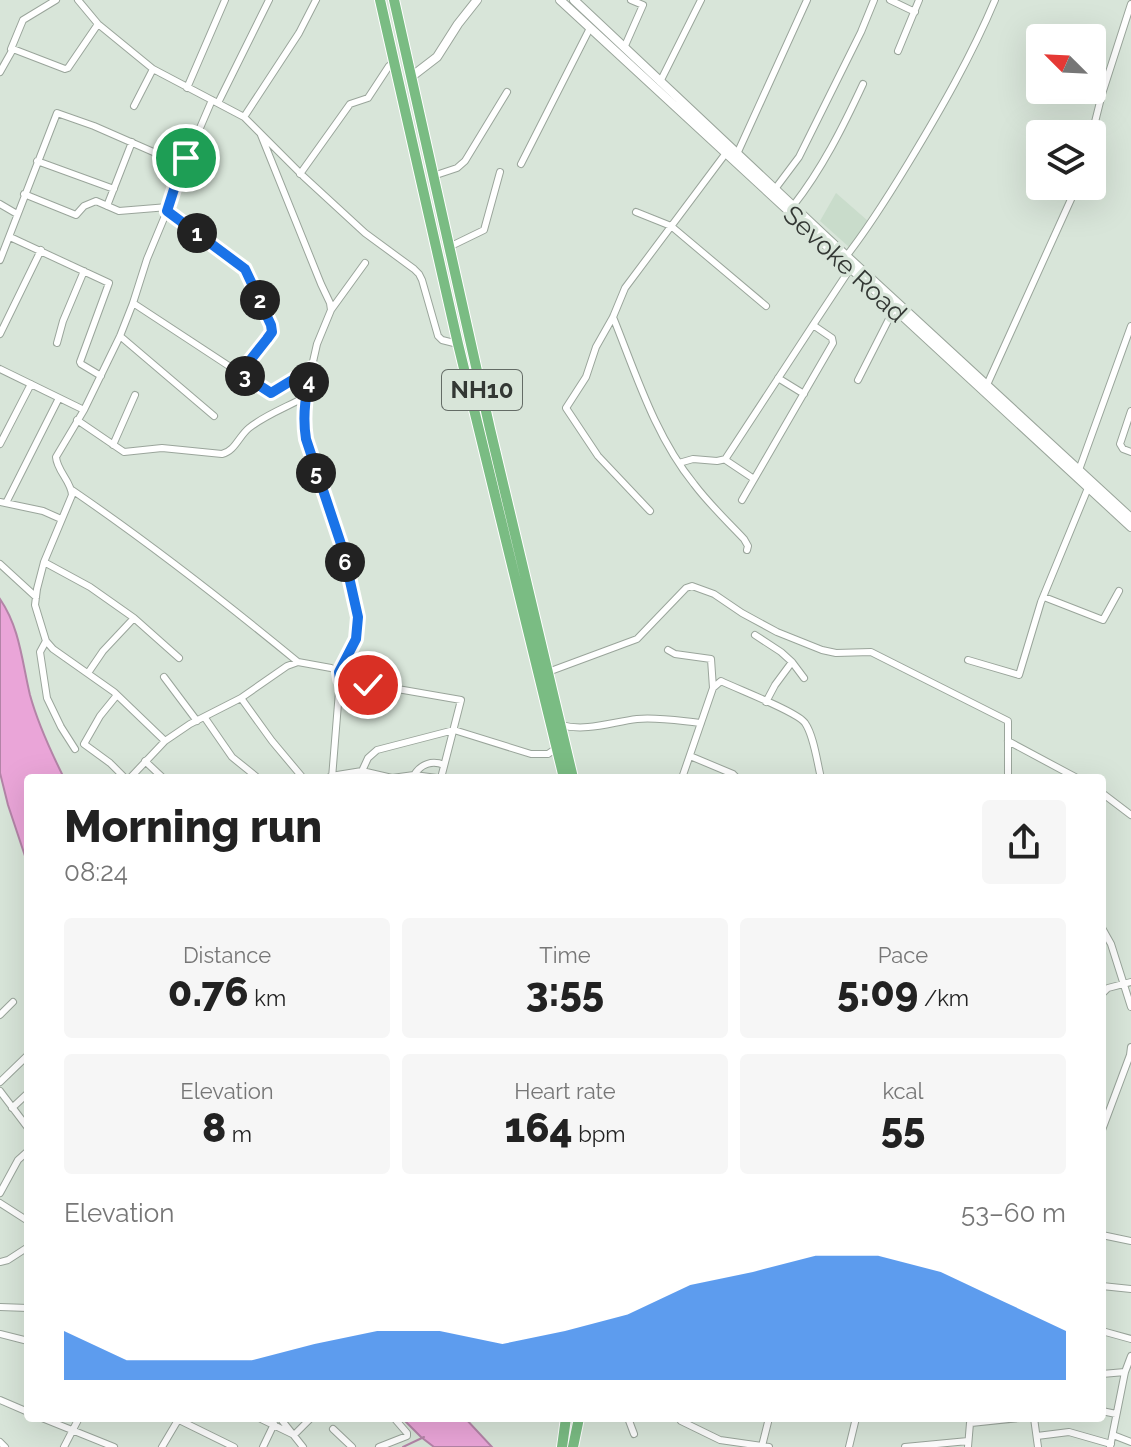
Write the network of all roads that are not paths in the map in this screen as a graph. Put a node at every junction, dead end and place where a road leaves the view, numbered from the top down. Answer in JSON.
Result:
{"nodes":[{"id":1,"x":56,"y":0,"type":"edge"},
{"id":2,"x":78,"y":0,"type":"edge"},
{"id":3,"x":225,"y":0,"type":"edge"},
{"id":4,"x":269,"y":0,"type":"edge"},
{"id":5,"x":316,"y":0,"type":"edge"},
{"id":6,"x":380,"y":0,"type":"edge"},
{"id":7,"x":394,"y":0,"type":"edge"},
{"id":8,"x":477,"y":0,"type":"edge"},
{"id":9,"x":560,"y":0,"type":"edge"},
{"id":10,"x":631,"y":0,"type":"edge"},
{"id":11,"x":701,"y":0,"type":"edge"},
{"id":12,"x":807,"y":0,"type":"edge"},
{"id":13,"x":874,"y":0,"type":"edge"},
{"id":14,"x":890,"y":0,"type":"edge"},
{"id":15,"x":919,"y":0,"type":"edge"},
{"id":16,"x":995,"y":0,"type":"edge"},
{"id":17,"x":576,"y":4,"type":"edge"},
{"id":18,"x":1131,"y":4,"type":"edge"},
{"id":19,"x":915,"y":12,"type":"junction"},
{"id":20,"x":98,"y":24,"type":"junction"},
{"id":21,"x":590,"y":28,"type":"junction"},
{"id":22,"x":624,"y":48,"type":"junction"},
{"id":23,"x":11,"y":49,"type":"junction"},
{"id":24,"x":898,"y":51,"type":"dead end"},
{"id":25,"x":394,"y":62,"type":"junction"},
{"id":26,"x":153,"y":69,"type":"junction"},
{"id":27,"x":0,"y":70,"type":"edge"},
{"id":28,"x":411,"y":77,"type":"junction"},
{"id":29,"x":660,"y":82,"type":"junction"},
{"id":30,"x":863,"y":84,"type":"dead end"},
{"id":31,"x":187,"y":88,"type":"junction"},
{"id":32,"x":507,"y":92,"type":"dead end"},
{"id":33,"x":215,"y":101,"type":"junction"},
{"id":34,"x":134,"y":106,"type":"dead end"},
{"id":35,"x":244,"y":117,"type":"junction"},
{"id":36,"x":1096,"y":120,"type":"edge"},
{"id":37,"x":702,"y":126,"type":"junction"},
{"id":38,"x":261,"y":135,"type":"junction"},
{"id":39,"x":132,"y":142,"type":"junction"},
{"id":40,"x":726,"y":153,"type":"junction"},
{"id":41,"x":737,"y":154,"type":"junction"},
{"id":42,"x":37,"y":161,"type":"junction"},
{"id":43,"x":521,"y":164,"type":"dead end"},
{"id":44,"x":183,"y":165,"type":"junction"},
{"id":45,"x":500,"y":172,"type":"dead end"},
{"id":46,"x":300,"y":174,"type":"junction"},
{"id":47,"x":433,"y":176,"type":"junction"},
{"id":48,"x":114,"y":189,"type":"junction"},
{"id":49,"x":775,"y":189,"type":"junction"},
{"id":50,"x":24,"y":194,"type":"junction"},
{"id":51,"x":1071,"y":200,"type":"edge"},
{"id":52,"x":0,"y":204,"type":"edge"},
{"id":53,"x":107,"y":206,"type":"junction"},
{"id":54,"x":793,"y":206,"type":"junction"},
{"id":55,"x":168,"y":209,"type":"junction"},
{"id":56,"x":636,"y":212,"type":"dead end"},
{"id":57,"x":17,"y":214,"type":"junction"},
{"id":58,"x":671,"y":226,"type":"junction"},
{"id":59,"x":10,"y":237,"type":"junction"},
{"id":60,"x":449,"y":247,"type":"junction"},
{"id":61,"x":41,"y":250,"type":"junction"},
{"id":62,"x":844,"y":259,"type":"junction"},
{"id":63,"x":0,"y":260,"type":"edge"},
{"id":64,"x":365,"y":263,"type":"dead end"},
{"id":65,"x":850,"y":269,"type":"junction"},
{"id":66,"x":84,"y":271,"type":"junction"},
{"id":67,"x":133,"y":303,"type":"junction"},
{"id":68,"x":766,"y":306,"type":"dead end"},
{"id":69,"x":894,"y":309,"type":"junction"},
{"id":70,"x":331,"y":310,"type":"junction"},
{"id":71,"x":613,"y":317,"type":"junction"},
{"id":72,"x":813,"y":325,"type":"junction"},
{"id":73,"x":1131,"y":326,"type":"edge"},
{"id":74,"x":0,"y":334,"type":"edge"},
{"id":75,"x":120,"y":336,"type":"junction"},
{"id":76,"x":57,"y":343,"type":"dead end"},
{"id":77,"x":458,"y":344,"type":"junction"},
{"id":78,"x":312,"y":368,"type":"junction"},
{"id":79,"x":1,"y":372,"type":"edge"},
{"id":80,"x":240,"y":373,"type":"junction"},
{"id":81,"x":101,"y":376,"type":"junction"},
{"id":82,"x":778,"y":378,"type":"junction"},
{"id":83,"x":858,"y":380,"type":"dead end"},
{"id":84,"x":31,"y":384,"type":"junction"},
{"id":85,"x":986,"y":389,"type":"junction"},
{"id":86,"x":804,"y":394,"type":"junction"},
{"id":87,"x":135,"y":395,"type":"dead end"},
{"id":88,"x":305,"y":397,"type":"junction"},
{"id":89,"x":59,"y":398,"type":"junction"},
{"id":90,"x":84,"y":410,"type":"junction"},
{"id":91,"x":1131,"y":411,"type":"edge"},
{"id":92,"x":214,"y":416,"type":"dead end"},
{"id":93,"x":77,"y":420,"type":"junction"},
{"id":94,"x":0,"y":444,"type":"edge"},
{"id":95,"x":113,"y":445,"type":"junction"},
{"id":96,"x":1131,"y":452,"type":"edge"},
{"id":97,"x":726,"y":459,"type":"junction"},
{"id":98,"x":679,"y":463,"type":"junction"},
{"id":99,"x":1077,"y":473,"type":"junction"},
{"id":100,"x":754,"y":479,"type":"junction"},
{"id":101,"x":1088,"y":488,"type":"junction"},
{"id":102,"x":72,"y":490,"type":"junction"},
{"id":103,"x":742,"y":500,"type":"dead end"},
{"id":104,"x":3,"y":503,"type":"edge"},
{"id":105,"x":650,"y":511,"type":"dead end"},
{"id":106,"x":1131,"y":518,"type":"edge"},
{"id":107,"x":61,"y":519,"type":"junction"},
{"id":108,"x":1131,"y":527,"type":"edge"},
{"id":109,"x":747,"y":550,"type":"dead end"},
{"id":110,"x":44,"y":562,"type":"junction"},
{"id":111,"x":0,"y":564,"type":"edge"},
{"id":112,"x":1119,"y":591,"type":"dead end"},
{"id":113,"x":36,"y":597,"type":"junction"},
{"id":114,"x":1044,"y":597,"type":"junction"},
{"id":115,"x":134,"y":618,"type":"junction"},
{"id":116,"x":755,"y":635,"type":"dead end"},
{"id":117,"x":46,"y":641,"type":"junction"},
{"id":118,"x":668,"y":650,"type":"dead end"},
{"id":119,"x":179,"y":658,"type":"dead end"},
{"id":120,"x":968,"y":660,"type":"dead end"},
{"id":121,"x":298,"y":662,"type":"junction"},
{"id":122,"x":792,"y":662,"type":"junction"},
{"id":123,"x":548,"y":672,"type":"junction"},
{"id":124,"x":88,"y":673,"type":"junction"},
{"id":125,"x":339,"y":675,"type":"junction"},
{"id":126,"x":164,"y":677,"type":"dead end"},
{"id":127,"x":804,"y":678,"type":"dead end"},
{"id":128,"x":713,"y":688,"type":"junction"},
{"id":129,"x":117,"y":695,"type":"junction"},
{"id":130,"x":241,"y":698,"type":"junction"},
{"id":131,"x":766,"y":702,"type":"junction"},
{"id":132,"x":205,"y":718,"type":"junction"},
{"id":133,"x":197,"y":721,"type":"junction"},
{"id":134,"x":701,"y":723,"type":"junction"},
{"id":135,"x":561,"y":725,"type":"junction"},
{"id":136,"x":454,"y":730,"type":"junction"},
{"id":137,"x":165,"y":741,"type":"junction"},
{"id":138,"x":1008,"y":741,"type":"junction"},
{"id":139,"x":561,"y":746,"type":"junction"},
{"id":140,"x":75,"y":749,"type":"dead end"},
{"id":141,"x":690,"y":756,"type":"junction"},
{"id":142,"x":145,"y":761,"type":"junction"},
{"id":143,"x":444,"y":765,"type":"junction"},
{"id":144,"x":362,"y":771,"type":"junction"},
{"id":145,"x":122,"y":774,"type":"edge"},
{"id":146,"x":131,"y":774,"type":"edge"},
{"id":147,"x":159,"y":774,"type":"edge"},
{"id":148,"x":253,"y":774,"type":"edge"},
{"id":149,"x":300,"y":774,"type":"edge"},
{"id":150,"x":330,"y":774,"type":"edge"},
{"id":151,"x":346,"y":774,"type":"edge"},
{"id":152,"x":375,"y":774,"type":"edge"},
{"id":153,"x":415,"y":774,"type":"edge"},
{"id":154,"x":441,"y":774,"type":"edge"},
{"id":155,"x":564,"y":774,"type":"edge"},
{"id":156,"x":572,"y":774,"type":"edge"},
{"id":157,"x":683,"y":774,"type":"edge"},
{"id":158,"x":733,"y":774,"type":"edge"},
{"id":159,"x":820,"y":774,"type":"edge"},
{"id":160,"x":1008,"y":774,"type":"edge"},
{"id":161,"x":1070,"y":774,"type":"edge"},
{"id":162,"x":1106,"y":796,"type":"edge"},
{"id":163,"x":1131,"y":815,"type":"edge"},
{"id":164,"x":1106,"y":935,"type":"edge"},
{"id":165,"x":1128,"y":982,"type":"edge"},
{"id":166,"x":1106,"y":990,"type":"edge"},
{"id":167,"x":13,"y":1002,"type":"dead end"},
{"id":168,"x":1131,"y":1007,"type":"edge"},
{"id":169,"x":0,"y":1015,"type":"edge"},
{"id":170,"x":1131,"y":1047,"type":"edge"},
{"id":171,"x":24,"y":1059,"type":"edge"},
{"id":172,"x":0,"y":1082,"type":"edge"},
{"id":173,"x":0,"y":1091,"type":"edge"},
{"id":174,"x":24,"y":1097,"type":"edge"},
{"id":175,"x":12,"y":1108,"type":"junction"},
{"id":176,"x":1106,"y":1119,"type":"edge"},
{"id":177,"x":24,"y":1123,"type":"edge"},
{"id":178,"x":24,"y":1155,"type":"edge"},
{"id":179,"x":0,"y":1193,"type":"edge"},
{"id":180,"x":0,"y":1203,"type":"edge"},
{"id":181,"x":24,"y":1218,"type":"edge"},
{"id":182,"x":1106,"y":1236,"type":"edge"},
{"id":183,"x":1131,"y":1241,"type":"edge"},
{"id":184,"x":24,"y":1250,"type":"edge"},
{"id":185,"x":0,"y":1262,"type":"edge"},
{"id":186,"x":1106,"y":1286,"type":"edge"},
{"id":187,"x":1131,"y":1289,"type":"edge"},
{"id":188,"x":0,"y":1307,"type":"edge"},
{"id":189,"x":24,"y":1308,"type":"edge"},
{"id":190,"x":1106,"y":1332,"type":"edge"},
{"id":191,"x":0,"y":1334,"type":"edge"},
{"id":192,"x":1131,"y":1339,"type":"edge"},
{"id":193,"x":24,"y":1340,"type":"edge"},
{"id":194,"x":1131,"y":1356,"type":"edge"},
{"id":195,"x":1125,"y":1372,"type":"junction"},
{"id":196,"x":1106,"y":1374,"type":"edge"},
{"id":197,"x":1122,"y":1391,"type":"junction"},
{"id":198,"x":1131,"y":1397,"type":"edge"},
{"id":199,"x":0,"y":1400,"type":"edge"},
{"id":200,"x":24,"y":1410,"type":"edge"},
{"id":201,"x":1106,"y":1412,"type":"edge"},
{"id":202,"x":1116,"y":1414,"type":"junction"},
{"id":203,"x":52,"y":1422,"type":"edge"},
{"id":204,"x":77,"y":1422,"type":"edge"},
{"id":205,"x":174,"y":1422,"type":"edge"},
{"id":206,"x":182,"y":1422,"type":"edge"},
{"id":207,"x":269,"y":1422,"type":"edge"},
{"id":208,"x":283,"y":1422,"type":"edge"},
{"id":209,"x":309,"y":1422,"type":"edge"},
{"id":210,"x":397,"y":1422,"type":"edge"},
{"id":211,"x":565,"y":1422,"type":"edge"},
{"id":212,"x":578,"y":1422,"type":"edge"},
{"id":213,"x":630,"y":1422,"type":"edge"},
{"id":214,"x":683,"y":1422,"type":"edge"},
{"id":215,"x":769,"y":1422,"type":"edge"},
{"id":216,"x":855,"y":1422,"type":"edge"},
{"id":217,"x":969,"y":1422,"type":"edge"},
{"id":218,"x":1035,"y":1422,"type":"edge"},
{"id":219,"x":274,"y":1424,"type":"junction"},
{"id":220,"x":333,"y":1429,"type":"dead end"},
{"id":221,"x":73,"y":1430,"type":"junction"},
{"id":222,"x":634,"y":1434,"type":"dead end"},
{"id":223,"x":1113,"y":1435,"type":"junction"},
{"id":224,"x":1037,"y":1436,"type":"junction"},
{"id":225,"x":0,"y":1442,"type":"edge"},
{"id":226,"x":297,"y":1442,"type":"edge"},
{"id":227,"x":1131,"y":1442,"type":"edge"},
{"id":228,"x":968,"y":1444,"type":"edge"},
{"id":229,"x":1110,"y":1445,"type":"edge"},
{"id":230,"x":766,"y":1446,"type":"edge"},
{"id":231,"x":5,"y":1447,"type":"edge"},
{"id":232,"x":64,"y":1447,"type":"edge"},
{"id":233,"x":114,"y":1447,"type":"edge"},
{"id":234,"x":162,"y":1447,"type":"edge"},
{"id":235,"x":234,"y":1447,"type":"edge"},
{"id":236,"x":263,"y":1447,"type":"edge"},
{"id":237,"x":352,"y":1447,"type":"edge"},
{"id":238,"x":379,"y":1447,"type":"edge"},
{"id":239,"x":562,"y":1447,"type":"edge"},
{"id":240,"x":573,"y":1447,"type":"edge"},
{"id":241,"x":849,"y":1447,"type":"edge"},
{"id":242,"x":905,"y":1447,"type":"edge"},
{"id":243,"x":1038,"y":1447,"type":"edge"}],
"edges":[{"from":1,"to":23,"type":"street"},
{"from":2,"to":20,"type":"street"},
{"from":3,"to":31,"type":"street"},
{"from":4,"to":33,"type":"street"},
{"from":5,"to":35,"type":"street"},
{"from":6,"to":25,"type":"highway"},
{"from":7,"to":28,"type":"highway","number":"NH10"},
{"from":8,"to":28,"type":"main road"},
{"from":9,"to":17,"type":"main road","name":"Sevoke Road"},
{"from":10,"to":22,"type":"street"},
{"from":11,"to":29,"type":"street"},
{"from":12,"to":41,"type":"street"},
{"from":13,"to":49,"type":"street"},
{"from":14,"to":19,"type":"street"},
{"from":15,"to":19,"type":"street"},
{"from":16,"to":62,"type":"street"},
{"from":17,"to":21,"type":"main road","name":"Sevoke Road"},
{"from":17,"to":22,"type":"main road","name":"Sevoke Road"},
{"from":18,"to":36,"type":"street"},
{"from":19,"to":24,"type":"street"},
{"from":20,"to":23,"type":"street"},
{"from":20,"to":26,"type":"street"},
{"from":21,"to":37,"type":"main road","name":"Sevoke Road"},
{"from":21,"to":43,"type":"street"},
{"from":22,"to":29,"type":"main road","name":"Sevoke Road"},
{"from":23,"to":27,"type":"street"},
{"from":25,"to":46,"type":"street"},
{"from":25,"to":77,"type":"highway"},
{"from":26,"to":31,"type":"street"},
{"from":26,"to":34,"type":"street"},
{"from":28,"to":47,"type":"highway","number":"NH10"},
{"from":29,"to":37,"type":"main road","name":"Sevoke Road"},
{"from":30,"to":54,"type":"street"},
{"from":31,"to":33,"type":"street"},
{"from":32,"to":47,"type":"street"},
{"from":33,"to":35,"type":"street"},
{"from":33,"to":44,"type":"street"},
{"from":35,"to":38,"type":"street"},
{"from":37,"to":40,"type":"main road","name":"Sevoke Road"},
{"from":37,"to":41,"type":"main road","name":"Sevoke Road"},
{"from":38,"to":46,"type":"street"},
{"from":38,"to":70,"type":"street"},
{"from":39,"to":42,"type":"street"},
{"from":39,"to":44,"type":"street"},
{"from":39,"to":48,"type":"street"},
{"from":40,"to":58,"type":"street"},
{"from":40,"to":62,"type":"main road","name":"Sevoke Road"},
{"from":41,"to":49,"type":"main road","name":"Sevoke Road"},
{"from":42,"to":48,"type":"street"},
{"from":42,"to":50,"type":"street"},
{"from":44,"to":55,"type":"street"},
{"from":45,"to":60,"type":"street"},
{"from":46,"to":77,"type":"street"},
{"from":47,"to":60,"type":"highway","number":"NH10"},
{"from":48,"to":53,"type":"street"},
{"from":49,"to":54,"type":"main road","name":"Sevoke Road"},
{"from":50,"to":53,"type":"street"},
{"from":50,"to":57,"type":"street"},
{"from":51,"to":85,"type":"street"},
{"from":52,"to":57,"type":"street"},
{"from":53,"to":55,"type":"street"},
{"from":54,"to":62,"type":"main road","name":"Sevoke Road"},
{"from":55,"to":67,"type":"street"},
{"from":55,"to":80,"type":"street"},
{"from":56,"to":58,"type":"street"},
{"from":57,"to":59,"type":"street"},
{"from":58,"to":68,"type":"street"},
{"from":58,"to":71,"type":"street"},
{"from":59,"to":61,"type":"street"},
{"from":59,"to":63,"type":"street"},
{"from":60,"to":123,"type":"highway","number":"NH10"},
{"from":61,"to":66,"type":"street"},
{"from":61,"to":74,"type":"street"},
{"from":62,"to":65,"type":"main road","name":"Sevoke Road"},
{"from":62,"to":85,"type":"main road","name":"Sevoke Road"},
{"from":64,"to":70,"type":"street"},
{"from":65,"to":69,"type":"main road","name":"Sevoke Road"},
{"from":65,"to":72,"type":"street"},
{"from":66,"to":76,"type":"street"},
{"from":66,"to":81,"type":"street"},
{"from":67,"to":75,"type":"street"},
{"from":67,"to":80,"type":"street"},
{"from":69,"to":83,"type":"street"},
{"from":69,"to":85,"type":"main road","name":"Sevoke Road"},
{"from":70,"to":78,"type":"street"},
{"from":71,"to":98,"type":"street"},
{"from":71,"to":105,"type":"street"},
{"from":72,"to":82,"type":"street"},
{"from":72,"to":86,"type":"street"},
{"from":73,"to":99,"type":"street"},
{"from":75,"to":81,"type":"street"},
{"from":75,"to":92,"type":"street"},
{"from":77,"to":139,"type":"highway"},
{"from":78,"to":80,"type":"street"},
{"from":78,"to":88,"type":"street"},
{"from":79,"to":84,"type":"street"},
{"from":81,"to":90,"type":"street"},
{"from":82,"to":86,"type":"street"},
{"from":82,"to":97,"type":"street"},
{"from":84,"to":89,"type":"street"},
{"from":84,"to":94,"type":"street"},
{"from":85,"to":99,"type":"main road","name":"Sevoke Road"},
{"from":86,"to":100,"type":"street"},
{"from":87,"to":95,"type":"street"},
{"from":88,"to":95,"type":"street"},
{"from":88,"to":125,"type":"street"},
{"from":89,"to":90,"type":"street"},
{"from":89,"to":104,"type":"street"},
{"from":90,"to":93,"type":"street"},
{"from":91,"to":96,"type":"street"},
{"from":93,"to":95,"type":"street"},
{"from":93,"to":102,"type":"street"},
{"from":97,"to":98,"type":"street"},
{"from":97,"to":100,"type":"street"},
{"from":98,"to":109,"type":"street"},
{"from":99,"to":101,"type":"main road","name":"Sevoke Road"},
{"from":99,"to":106,"type":"main road","name":"Sevoke Road"},
{"from":100,"to":103,"type":"street"},
{"from":101,"to":108,"type":"main road","name":"Sevoke Road"},
{"from":101,"to":114,"type":"street"},
{"from":102,"to":107,"type":"street"},
{"from":102,"to":121,"type":"street"},
{"from":104,"to":107,"type":"street"},
{"from":107,"to":110,"type":"street"},
{"from":110,"to":113,"type":"street"},
{"from":110,"to":115,"type":"street"},
{"from":111,"to":113,"type":"street"},
{"from":112,"to":114,"type":"street"},
{"from":113,"to":117,"type":"street"},
{"from":114,"to":120,"type":"street"},
{"from":115,"to":119,"type":"street"},
{"from":115,"to":124,"type":"street"},
{"from":116,"to":122,"type":"street"},
{"from":117,"to":124,"type":"street"},
{"from":117,"to":140,"type":"street"},
{"from":118,"to":128,"type":"street"},
{"from":121,"to":125,"type":"street"},
{"from":121,"to":130,"type":"street"},
{"from":122,"to":127,"type":"street"},
{"from":122,"to":131,"type":"street"},
{"from":123,"to":135,"type":"highway","number":"NH10"},
{"from":123,"to":138,"type":"street"},
{"from":124,"to":129,"type":"street"},
{"from":125,"to":136,"type":"street"},
{"from":125,"to":150,"type":"street"},
{"from":126,"to":133,"type":"street"},
{"from":128,"to":131,"type":"street"},
{"from":128,"to":134,"type":"street"},
{"from":129,"to":137,"type":"street"},
{"from":129,"to":145,"type":"street"},
{"from":130,"to":132,"type":"street"},
{"from":130,"to":149,"type":"street"},
{"from":131,"to":159,"type":"street"},
{"from":132,"to":133,"type":"street"},
{"from":132,"to":148,"type":"street"},
{"from":133,"to":137,"type":"street"},
{"from":134,"to":135,"type":"street"},
{"from":134,"to":141,"type":"street"},
{"from":135,"to":139,"type":"highway","number":"NH10"},
{"from":136,"to":139,"type":"street"},
{"from":136,"to":143,"type":"street"},
{"from":136,"to":144,"type":"street"},
{"from":137,"to":142,"type":"street"},
{"from":138,"to":160,"type":"street"},
{"from":138,"to":161,"type":"street"},
{"from":139,"to":155,"type":"highway"},
{"from":139,"to":156,"type":"highway","number":"NH10"},
{"from":141,"to":157,"type":"street"},
{"from":141,"to":158,"type":"street"},
{"from":142,"to":146,"type":"street"},
{"from":142,"to":147,"type":"street"},
{"from":143,"to":153,"type":"street"},
{"from":143,"to":154,"type":"street"},
{"from":144,"to":151,"type":"street"},
{"from":144,"to":152,"type":"street"},
{"from":162,"to":163,"type":"street"},
{"from":164,"to":165,"type":"street"},
{"from":165,"to":166,"type":"street"},
{"from":165,"to":168,"type":"street"},
{"from":167,"to":169,"type":"street"},
{"from":170,"to":176,"type":"street"},
{"from":171,"to":172,"type":"street"},
{"from":173,"to":175,"type":"street"},
{"from":174,"to":175,"type":"street"},
{"from":175,"to":177,"type":"street"},
{"from":178,"to":179,"type":"street"},
{"from":180,"to":181,"type":"street"},
{"from":182,"to":183,"type":"street"},
{"from":184,"to":185,"type":"street"},
{"from":186,"to":187,"type":"street"},
{"from":188,"to":189,"type":"street"},
{"from":190,"to":192,"type":"street"},
{"from":191,"to":193,"type":"street"},
{"from":194,"to":195,"type":"street"},
{"from":195,"to":196,"type":"street"},
{"from":195,"to":197,"type":"street"},
{"from":197,"to":198,"type":"street"},
{"from":197,"to":202,"type":"street"},
{"from":199,"to":200,"type":"street"},
{"from":201,"to":202,"type":"street"},
{"from":202,"to":223,"type":"street"},
{"from":203,"to":221,"type":"street"},
{"from":204,"to":221,"type":"street"},
{"from":205,"to":234,"type":"street"},
{"from":206,"to":235,"type":"street"},
{"from":207,"to":219,"type":"street"},
{"from":208,"to":226,"type":"street"},
{"from":209,"to":226,"type":"street"},
{"from":210,"to":238,"type":"street"},
{"from":211,"to":239,"type":"highway"},
{"from":212,"to":240,"type":"highway"},
{"from":213,"to":222,"type":"street"},
{"from":214,"to":230,"type":"street"},
{"from":215,"to":230,"type":"street"},
{"from":216,"to":241,"type":"street"},
{"from":217,"to":228,"type":"street"},
{"from":218,"to":224,"type":"street"},
{"from":219,"to":226,"type":"street"},
{"from":219,"to":236,"type":"street"},
{"from":220,"to":237,"type":"street"},
{"from":221,"to":232,"type":"street"},
{"from":221,"to":233,"type":"street"},
{"from":223,"to":227,"type":"street"},
{"from":223,"to":229,"type":"street"},
{"from":224,"to":229,"type":"street"},
{"from":224,"to":243,"type":"street"},
{"from":225,"to":231,"type":"street"},
{"from":228,"to":242,"type":"street"}]}
